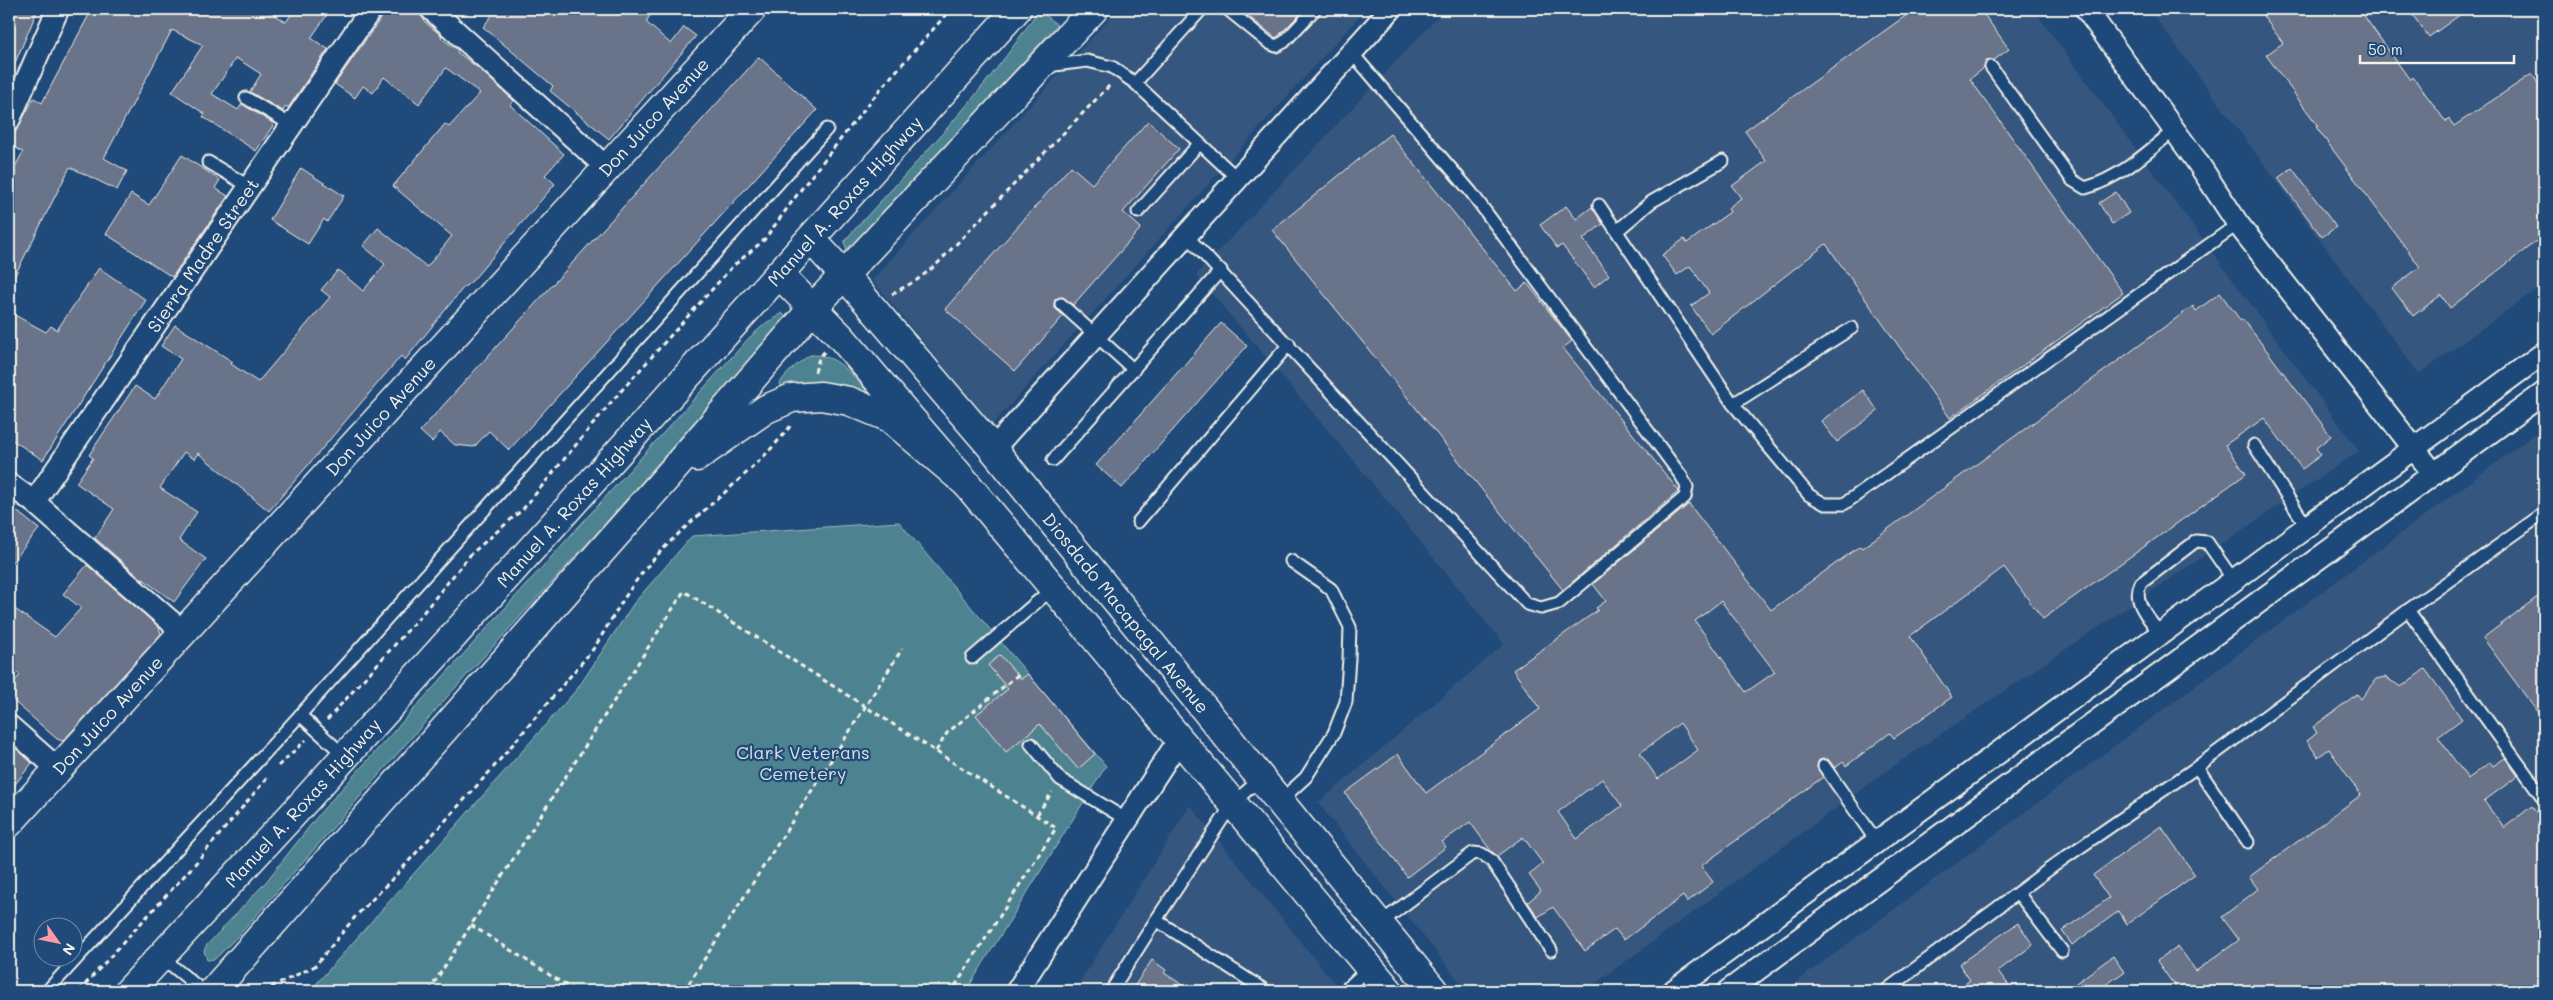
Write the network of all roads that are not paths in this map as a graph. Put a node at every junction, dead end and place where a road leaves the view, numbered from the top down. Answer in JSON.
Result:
{"nodes":[{"id":1,"x":58,"y":9,"type":"edge"},
{"id":2,"x":371,"y":9,"type":"edge"},
{"id":3,"x":752,"y":9,"type":"edge"},
{"id":4,"x":1017,"y":9,"type":"edge"},
{"id":5,"x":1094,"y":9,"type":"edge"},
{"id":6,"x":1202,"y":9,"type":"edge"},
{"id":7,"x":1227,"y":9,"type":"edge"},
{"id":8,"x":1315,"y":9,"type":"edge"},
{"id":9,"x":1391,"y":9,"type":"edge"},
{"id":10,"x":2086,"y":9,"type":"edge"},
{"id":11,"x":437,"y":10,"type":"edge"},
{"id":12,"x":1352,"y":53,"type":"junction"},
{"id":13,"x":1040,"y":67,"type":"junction"},
{"id":14,"x":1991,"y":67,"type":"dead end"},
{"id":15,"x":1135,"y":83,"type":"junction"},
{"id":16,"x":246,"y":98,"type":"dead end"},
{"id":17,"x":9,"y":120,"type":"edge"},
{"id":18,"x":293,"y":126,"type":"junction"},
{"id":19,"x":827,"y":129,"type":"dead end"},
{"id":20,"x":2174,"y":130,"type":"junction"},
{"id":21,"x":1199,"y":144,"type":"junction"},
{"id":22,"x":1722,"y":161,"type":"dead end"},
{"id":23,"x":208,"y":162,"type":"dead end"},
{"id":24,"x":606,"y":167,"type":"junction"},
{"id":25,"x":1238,"y":179,"type":"junction"},
{"id":26,"x":250,"y":188,"type":"junction"},
{"id":27,"x":1599,"y":205,"type":"dead end"},
{"id":28,"x":1138,"y":212,"type":"dead end"},
{"id":29,"x":2238,"y":224,"type":"junction"},
{"id":30,"x":1617,"y":231,"type":"junction"},
{"id":31,"x":1186,"y":235,"type":"junction"},
{"id":32,"x":811,"y":238,"type":"junction"},
{"id":33,"x":1220,"y":270,"type":"junction"},
{"id":34,"x":779,"y":274,"type":"junction"},
{"id":35,"x":844,"y":275,"type":"junction"},
{"id":36,"x":1061,"y":304,"type":"dead end"},
{"id":37,"x":813,"y":308,"type":"junction"},
{"id":38,"x":1852,"y":328,"type":"dead end"},
{"id":39,"x":1096,"y":335,"type":"junction"},
{"id":40,"x":1289,"y":344,"type":"junction"},
{"id":41,"x":2544,"y":353,"type":"edge"},
{"id":42,"x":1134,"y":370,"type":"junction"},
{"id":43,"x":2544,"y":393,"type":"edge"},
{"id":44,"x":1734,"y":404,"type":"junction"},
{"id":45,"x":2254,"y":445,"type":"dead end"},
{"id":46,"x":2415,"y":448,"type":"junction"},
{"id":47,"x":993,"y":449,"type":"junction"},
{"id":48,"x":1053,"y":460,"type":"dead end"},
{"id":49,"x":2434,"y":474,"type":"junction"},
{"id":50,"x":666,"y":478,"type":"junction"},
{"id":51,"x":966,"y":483,"type":"junction"},
{"id":52,"x":9,"y":484,"type":"edge"},
{"id":53,"x":34,"y":502,"type":"junction"},
{"id":54,"x":2544,"y":513,"type":"edge"},
{"id":55,"x":1138,"y":522,"type":"dead end"},
{"id":56,"x":2307,"y":527,"type":"junction"},
{"id":57,"x":1290,"y":561,"type":"dead end"},
{"id":58,"x":2234,"y":581,"type":"junction"},
{"id":59,"x":1052,"y":588,"type":"junction"},
{"id":60,"x":2408,"y":610,"type":"junction"},
{"id":61,"x":183,"y":632,"type":"junction"},
{"id":62,"x":2160,"y":634,"type":"junction"},
{"id":63,"x":972,"y":658,"type":"dead end"},
{"id":64,"x":300,"y":715,"type":"junction"},
{"id":65,"x":9,"y":726,"type":"edge"},
{"id":66,"x":1180,"y":738,"type":"junction"},
{"id":67,"x":1031,"y":744,"type":"dead end"},
{"id":68,"x":345,"y":756,"type":"junction"},
{"id":69,"x":1824,"y":766,"type":"dead end"},
{"id":70,"x":2197,"y":767,"type":"junction"},
{"id":71,"x":59,"y":770,"type":"junction"},
{"id":72,"x":1260,"y":779,"type":"junction"},
{"id":73,"x":2544,"y":799,"type":"edge"},
{"id":74,"x":1279,"y":802,"type":"junction"},
{"id":75,"x":1234,"y":803,"type":"junction"},
{"id":76,"x":1127,"y":820,"type":"junction"},
{"id":77,"x":9,"y":824,"type":"edge"},
{"id":78,"x":1877,"y":842,"type":"junction"},
{"id":79,"x":2248,"y":842,"type":"dead end"},
{"id":80,"x":2018,"y":893,"type":"junction"},
{"id":81,"x":1156,"y":920,"type":"junction"},
{"id":82,"x":1379,"y":924,"type":"junction"},
{"id":83,"x":1551,"y":950,"type":"dead end"},
{"id":84,"x":2062,"y":951,"type":"dead end"},
{"id":85,"x":160,"y":956,"type":"junction"},
{"id":86,"x":1370,"y":968,"type":"junction"},
{"id":87,"x":47,"y":991,"type":"edge"},
{"id":88,"x":129,"y":991,"type":"edge"},
{"id":89,"x":203,"y":991,"type":"edge"},
{"id":90,"x":213,"y":991,"type":"edge"},
{"id":91,"x":1017,"y":991,"type":"edge"},
{"id":92,"x":1111,"y":991,"type":"edge"},
{"id":93,"x":1266,"y":991,"type":"edge"},
{"id":94,"x":1344,"y":991,"type":"edge"},
{"id":95,"x":1389,"y":991,"type":"edge"},
{"id":96,"x":1434,"y":991,"type":"edge"},
{"id":97,"x":1673,"y":991,"type":"edge"},
{"id":98,"x":1728,"y":991,"type":"edge"},
{"id":99,"x":1885,"y":991,"type":"edge"}],
"edges":[{"from":1,"to":17,"type":"street"},
{"from":2,"to":18,"type":"street","name":"Sierra Madre Street"},
{"from":3,"to":24,"type":"main road","name":"Don Juico Avenue"},
{"from":4,"to":32,"type":"main road","name":"Manuel A. Roxas Highway"},
{"from":5,"to":13,"type":"main road"},
{"from":6,"to":15,"type":"lane"},
{"from":7,"to":8,"type":"lane"},
{"from":9,"to":12,"type":"street"},
{"from":10,"to":20,"type":"street"},
{"from":11,"to":24,"type":"street"},
{"from":12,"to":25,"type":"street"},
{"from":12,"to":40,"type":"lane"},
{"from":13,"to":15,"type":"lane"},
{"from":13,"to":35,"type":"main road"},
{"from":14,"to":20,"type":"lane"},
{"from":15,"to":21,"type":"lane"},
{"from":16,"to":18,"type":"lane"},
{"from":18,"to":26,"type":"street","name":"Sierra Madre Street"},
{"from":19,"to":64,"type":"lane"},
{"from":20,"to":29,"type":"street"},
{"from":21,"to":25,"type":"lane"},
{"from":21,"to":28,"type":"lane"},
{"from":22,"to":30,"type":"lane"},
{"from":23,"to":26,"type":"lane"},
{"from":24,"to":61,"type":"main road","name":"Don Juico Avenue"},
{"from":25,"to":31,"type":"street"},
{"from":26,"to":53,"type":"street","name":"Sierra Madre Street"},
{"from":27,"to":30,"type":"lane"},
{"from":29,"to":44,"type":"lane"},
{"from":29,"to":46,"type":"street"},
{"from":30,"to":44,"type":"lane"},
{"from":31,"to":33,"type":"lane"},
{"from":31,"to":39,"type":"street"},
{"from":32,"to":34,"type":"main road","name":"Manuel A. Roxas Highway"},
{"from":32,"to":35,"type":"main road","name":"Diosdado Macapagal Avenue"},
{"from":33,"to":40,"type":"lane"},
{"from":33,"to":42,"type":"lane"},
{"from":34,"to":37,"type":"main road","name":"Diosdado Macapagal Avenue"},
{"from":34,"to":68,"type":"main road","name":"Manuel A. Roxas Highway"},
{"from":35,"to":37,"type":"main road"},
{"from":35,"to":47,"type":"main road","name":"Diosdado Macapagal Avenue"},
{"from":36,"to":39,"type":"lane"},
{"from":37,"to":50,"type":"main road"},
{"from":37,"to":51,"type":"main road","name":"Diosdado Macapagal Avenue"},
{"from":38,"to":44,"type":"lane"},
{"from":39,"to":42,"type":"lane"},
{"from":39,"to":47,"type":"street"},
{"from":40,"to":55,"type":"lane"},
{"from":41,"to":46,"type":"street"},
{"from":42,"to":48,"type":"lane"},
{"from":43,"to":49,"type":"street"},
{"from":45,"to":56,"type":"lane"},
{"from":46,"to":49,"type":"street"},
{"from":46,"to":56,"type":"street"},
{"from":47,"to":72,"type":"main road","name":"Diosdado Macapagal Avenue"},
{"from":49,"to":98,"type":"street"},
{"from":50,"to":51,"type":"main road"},
{"from":50,"to":90,"type":"main road"},
{"from":51,"to":59,"type":"main road","name":"Diosdado Macapagal Avenue"},
{"from":52,"to":53,"type":"street"},
{"from":53,"to":61,"type":"street"},
{"from":54,"to":60,"type":"lane"},
{"from":56,"to":58,"type":"street"},
{"from":57,"to":74,"type":"lane"},
{"from":58,"to":62,"type":"street"},
{"from":58,"to":62,"type":"lane"},
{"from":59,"to":63,"type":"lane"},
{"from":59,"to":66,"type":"main road","name":"Diosdado Macapagal Avenue"},
{"from":60,"to":70,"type":"lane"},
{"from":60,"to":73,"type":"lane"},
{"from":61,"to":71,"type":"main road","name":"Don Juico Avenue"},
{"from":62,"to":78,"type":"street"},
{"from":64,"to":68,"type":"lane"},
{"from":64,"to":87,"type":"lane"},
{"from":65,"to":71,"type":"street"},
{"from":66,"to":75,"type":"main road","name":"Diosdado Macapagal Avenue"},
{"from":66,"to":76,"type":"street"},
{"from":67,"to":76,"type":"lane"},
{"from":68,"to":85,"type":"main road","name":"Manuel A. Roxas Highway"},
{"from":69,"to":78,"type":"lane"},
{"from":70,"to":79,"type":"lane"},
{"from":70,"to":80,"type":"lane"},
{"from":71,"to":77,"type":"main road","name":"Don Juico Avenue"},
{"from":72,"to":74,"type":"main road","name":"Diosdado Macapagal Avenue"},
{"from":72,"to":75,"type":"lane"},
{"from":74,"to":82,"type":"main road","name":"Diosdado Macapagal Avenue"},
{"from":75,"to":81,"type":"lane"},
{"from":75,"to":86,"type":"main road","name":"Diosdado Macapagal Avenue"},
{"from":76,"to":91,"type":"street"},
{"from":78,"to":97,"type":"street"},
{"from":80,"to":84,"type":"lane"},
{"from":80,"to":99,"type":"lane"},
{"from":81,"to":92,"type":"lane"},
{"from":81,"to":93,"type":"lane"},
{"from":82,"to":83,"type":"lane"},
{"from":82,"to":96,"type":"main road","name":"Diosdado Macapagal Avenue"},
{"from":85,"to":88,"type":"main road","name":"Manuel A. Roxas Highway"},
{"from":85,"to":89,"type":"lane"},
{"from":86,"to":94,"type":"lane"},
{"from":86,"to":95,"type":"main road","name":"Diosdado Macapagal Avenue"}]}
